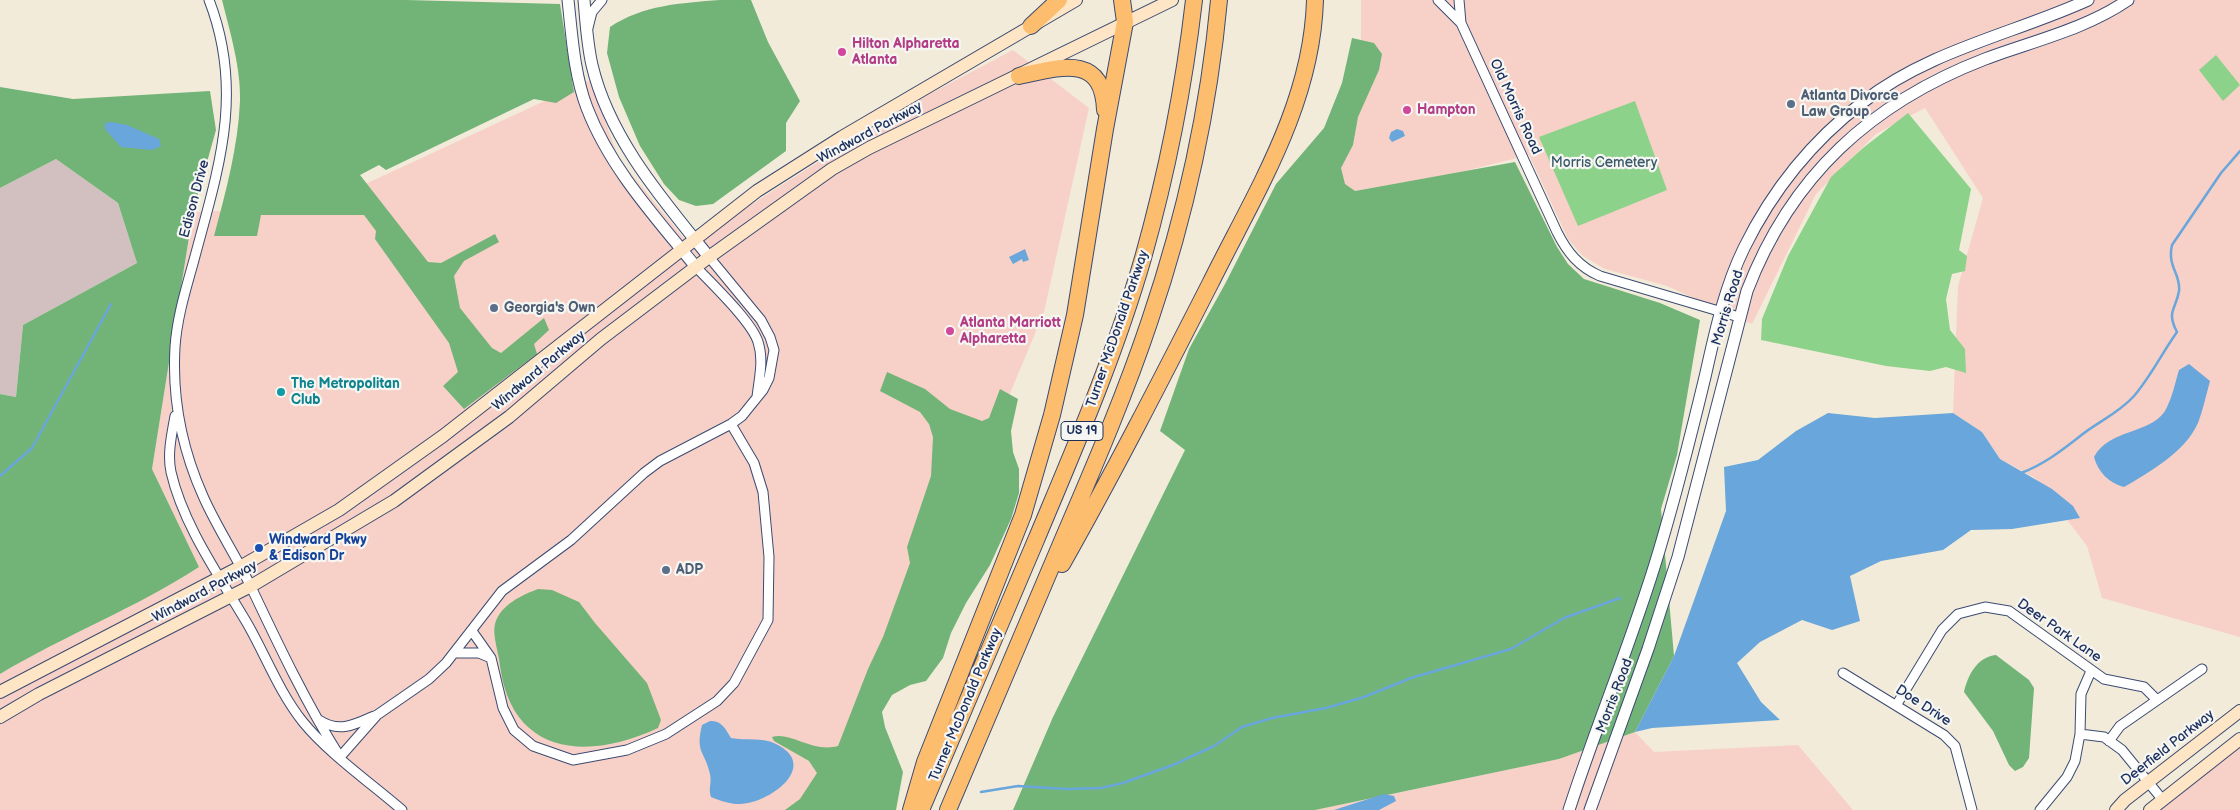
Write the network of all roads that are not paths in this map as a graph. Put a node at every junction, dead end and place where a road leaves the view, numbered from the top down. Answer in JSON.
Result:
{"nodes":[{"id":1,"x":209,"y":0,"type":"edge"},
{"id":2,"x":568,"y":0,"type":"edge"},
{"id":3,"x":584,"y":0,"type":"edge"},
{"id":4,"x":602,"y":0,"type":"edge"},
{"id":5,"x":1059,"y":0,"type":"edge"},
{"id":6,"x":1076,"y":0,"type":"edge"},
{"id":7,"x":1122,"y":0,"type":"edge"},
{"id":8,"x":1172,"y":0,"type":"edge"},
{"id":9,"x":1194,"y":0,"type":"edge"},
{"id":10,"x":1219,"y":0,"type":"edge"},
{"id":11,"x":1315,"y":0,"type":"edge"},
{"id":12,"x":1438,"y":0,"type":"edge"},
{"id":13,"x":1459,"y":0,"type":"edge"},
{"id":14,"x":2088,"y":0,"type":"edge"},
{"id":15,"x":2128,"y":0,"type":"edge"},
{"id":16,"x":1125,"y":22,"type":"junction"},
{"id":17,"x":1461,"y":23,"type":"junction"},
{"id":18,"x":1031,"y":26,"type":"junction"},
{"id":19,"x":587,"y":33,"type":"junction"},
{"id":20,"x":1018,"y":76,"type":"junction"},
{"id":21,"x":1105,"y":129,"type":"junction"},
{"id":22,"x":694,"y":239,"type":"junction"},
{"id":23,"x":681,"y":249,"type":"junction"},
{"id":24,"x":709,"y":257,"type":"junction"},
{"id":25,"x":696,"y":267,"type":"junction"},
{"id":26,"x":1721,"y":312,"type":"junction"},
{"id":27,"x":1739,"y":317,"type":"junction"},
{"id":28,"x":757,"y":397,"type":"junction"},
{"id":29,"x":176,"y":406,"type":"junction"},
{"id":30,"x":731,"y":424,"type":"junction"},
{"id":31,"x":240,"y":567,"type":"junction"},
{"id":32,"x":218,"y":578,"type":"junction"},
{"id":33,"x":251,"y":586,"type":"junction"},
{"id":34,"x":230,"y":597,"type":"junction"},
{"id":35,"x":472,"y":631,"type":"junction"},
{"id":36,"x":1021,"y":638,"type":"junction"},
{"id":37,"x":455,"y":653,"type":"junction"},
{"id":38,"x":491,"y":658,"type":"junction"},
{"id":39,"x":2202,"y":669,"type":"dead end"},
{"id":40,"x":2091,"y":671,"type":"junction"},
{"id":41,"x":1843,"y":673,"type":"dead end"},
{"id":42,"x":0,"y":692,"type":"edge"},
{"id":43,"x":2157,"y":700,"type":"junction"},
{"id":44,"x":1897,"y":704,"type":"junction"},
{"id":45,"x":2240,"y":711,"type":"edge"},
{"id":46,"x":377,"y":715,"type":"junction"},
{"id":47,"x":0,"y":717,"type":"edge"},
{"id":48,"x":315,"y":717,"type":"junction"},
{"id":49,"x":2080,"y":734,"type":"junction"},
{"id":50,"x":2240,"y":739,"type":"edge"},
{"id":51,"x":2109,"y":741,"type":"junction"},
{"id":52,"x":340,"y":757,"type":"junction"},
{"id":53,"x":2148,"y":782,"type":"junction"},
{"id":54,"x":2162,"y":799,"type":"junction"},
{"id":55,"x":402,"y":810,"type":"edge"},
{"id":56,"x":911,"y":810,"type":"edge"},
{"id":57,"x":922,"y":810,"type":"edge"},
{"id":58,"x":948,"y":810,"type":"edge"},
{"id":59,"x":1570,"y":810,"type":"edge"},
{"id":60,"x":1590,"y":810,"type":"edge"},
{"id":61,"x":1972,"y":810,"type":"edge"},
{"id":62,"x":2040,"y":810,"type":"edge"},
{"id":63,"x":2116,"y":810,"type":"edge"},
{"id":64,"x":2150,"y":810,"type":"edge"}],
"edges":[{"from":1,"to":29,"type":"street","name":"Edison Drive"},
{"from":2,"to":23,"type":"street"},
{"from":3,"to":19,"type":"street"},
{"from":4,"to":19,"type":"street"},
{"from":5,"to":18,"type":"highway"},
{"from":6,"to":18,"type":"main road","name":"Windward Parkway"},
{"from":7,"to":16,"type":"highway"},
{"from":8,"to":16,"type":"main road","name":"Windward Parkway"},
{"from":9,"to":57,"type":"highway","name":"Turner McDonald Parkway","number":"US 19"},
{"from":10,"to":36,"type":"highway","name":"Turner McDonald Parkway","number":"US 19"},
{"from":11,"to":36,"type":"highway"},
{"from":12,"to":17,"type":"street","name":"Old Morris Road"},
{"from":13,"to":17,"type":"street","name":"Old Morris Road"},
{"from":14,"to":26,"type":"street","name":"Morris Road"},
{"from":15,"to":27,"type":"street","name":"Morris Road"},
{"from":16,"to":20,"type":"main road","name":"Windward Parkway"},
{"from":16,"to":21,"type":"highway"},
{"from":17,"to":26,"type":"street","name":"Old Morris Road"},
{"from":18,"to":22,"type":"main road","name":"Windward Parkway"},
{"from":19,"to":22,"type":"street"},
{"from":20,"to":21,"type":"highway"},
{"from":20,"to":24,"type":"main road","name":"Windward Parkway"},
{"from":21,"to":56,"type":"highway"},
{"from":22,"to":23,"type":"main road","name":"Windward Parkway"},
{"from":22,"to":24,"type":"street"},
{"from":23,"to":25,"type":"street"},
{"from":23,"to":31,"type":"main road","name":"Windward Parkway"},
{"from":24,"to":25,"type":"main road","name":"Windward Parkway"},
{"from":24,"to":28,"type":"street"},
{"from":25,"to":28,"type":"street"},
{"from":25,"to":33,"type":"main road","name":"Windward Parkway"},
{"from":26,"to":27,"type":"street","name":"Old Morris Road"},
{"from":26,"to":59,"type":"street","name":"Morris Road"},
{"from":27,"to":60,"type":"street","name":"Morris Road"},
{"from":28,"to":30,"type":"street"},
{"from":29,"to":31,"type":"street","name":"Edison Drive"},
{"from":29,"to":32,"type":"street","name":"Edison Drive"},
{"from":30,"to":35,"type":"street"},
{"from":30,"to":38,"type":"street"},
{"from":31,"to":32,"type":"main road","name":"Windward Parkway"},
{"from":31,"to":33,"type":"street","name":"Edison Drive"},
{"from":32,"to":34,"type":"street","name":"Edison Drive"},
{"from":32,"to":42,"type":"main road","name":"Windward Parkway"},
{"from":33,"to":34,"type":"main road","name":"Windward Parkway"},
{"from":33,"to":48,"type":"street","name":"Edison Drive"},
{"from":34,"to":47,"type":"main road","name":"Windward Parkway"},
{"from":34,"to":52,"type":"street","name":"Edison Drive"},
{"from":35,"to":37,"type":"street"},
{"from":35,"to":38,"type":"street"},
{"from":36,"to":58,"type":"highway","name":"Turner McDonald Parkway","number":"US 19"},
{"from":37,"to":38,"type":"street"},
{"from":37,"to":46,"type":"street"},
{"from":39,"to":43,"type":"street"},
{"from":40,"to":43,"type":"street","name":"Deer Park Lane"},
{"from":40,"to":44,"type":"street","name":"Deer Park Lane"},
{"from":40,"to":49,"type":"street"},
{"from":41,"to":44,"type":"street","name":"Doe Drive"},
{"from":43,"to":51,"type":"street"},
{"from":44,"to":61,"type":"street","name":"Doe Drive"},
{"from":45,"to":53,"type":"main road","name":"Deerfield Parkway"},
{"from":46,"to":48,"type":"street"},
{"from":46,"to":52,"type":"street"},
{"from":48,"to":52,"type":"street","name":"Edison Drive"},
{"from":49,"to":51,"type":"street"},
{"from":49,"to":62,"type":"street"},
{"from":50,"to":54,"type":"main road"},
{"from":51,"to":53,"type":"street"},
{"from":52,"to":55,"type":"street"},
{"from":53,"to":54,"type":"street"},
{"from":53,"to":63,"type":"main road","name":"Deerfield Parkway"},
{"from":54,"to":64,"type":"main road"}]}
